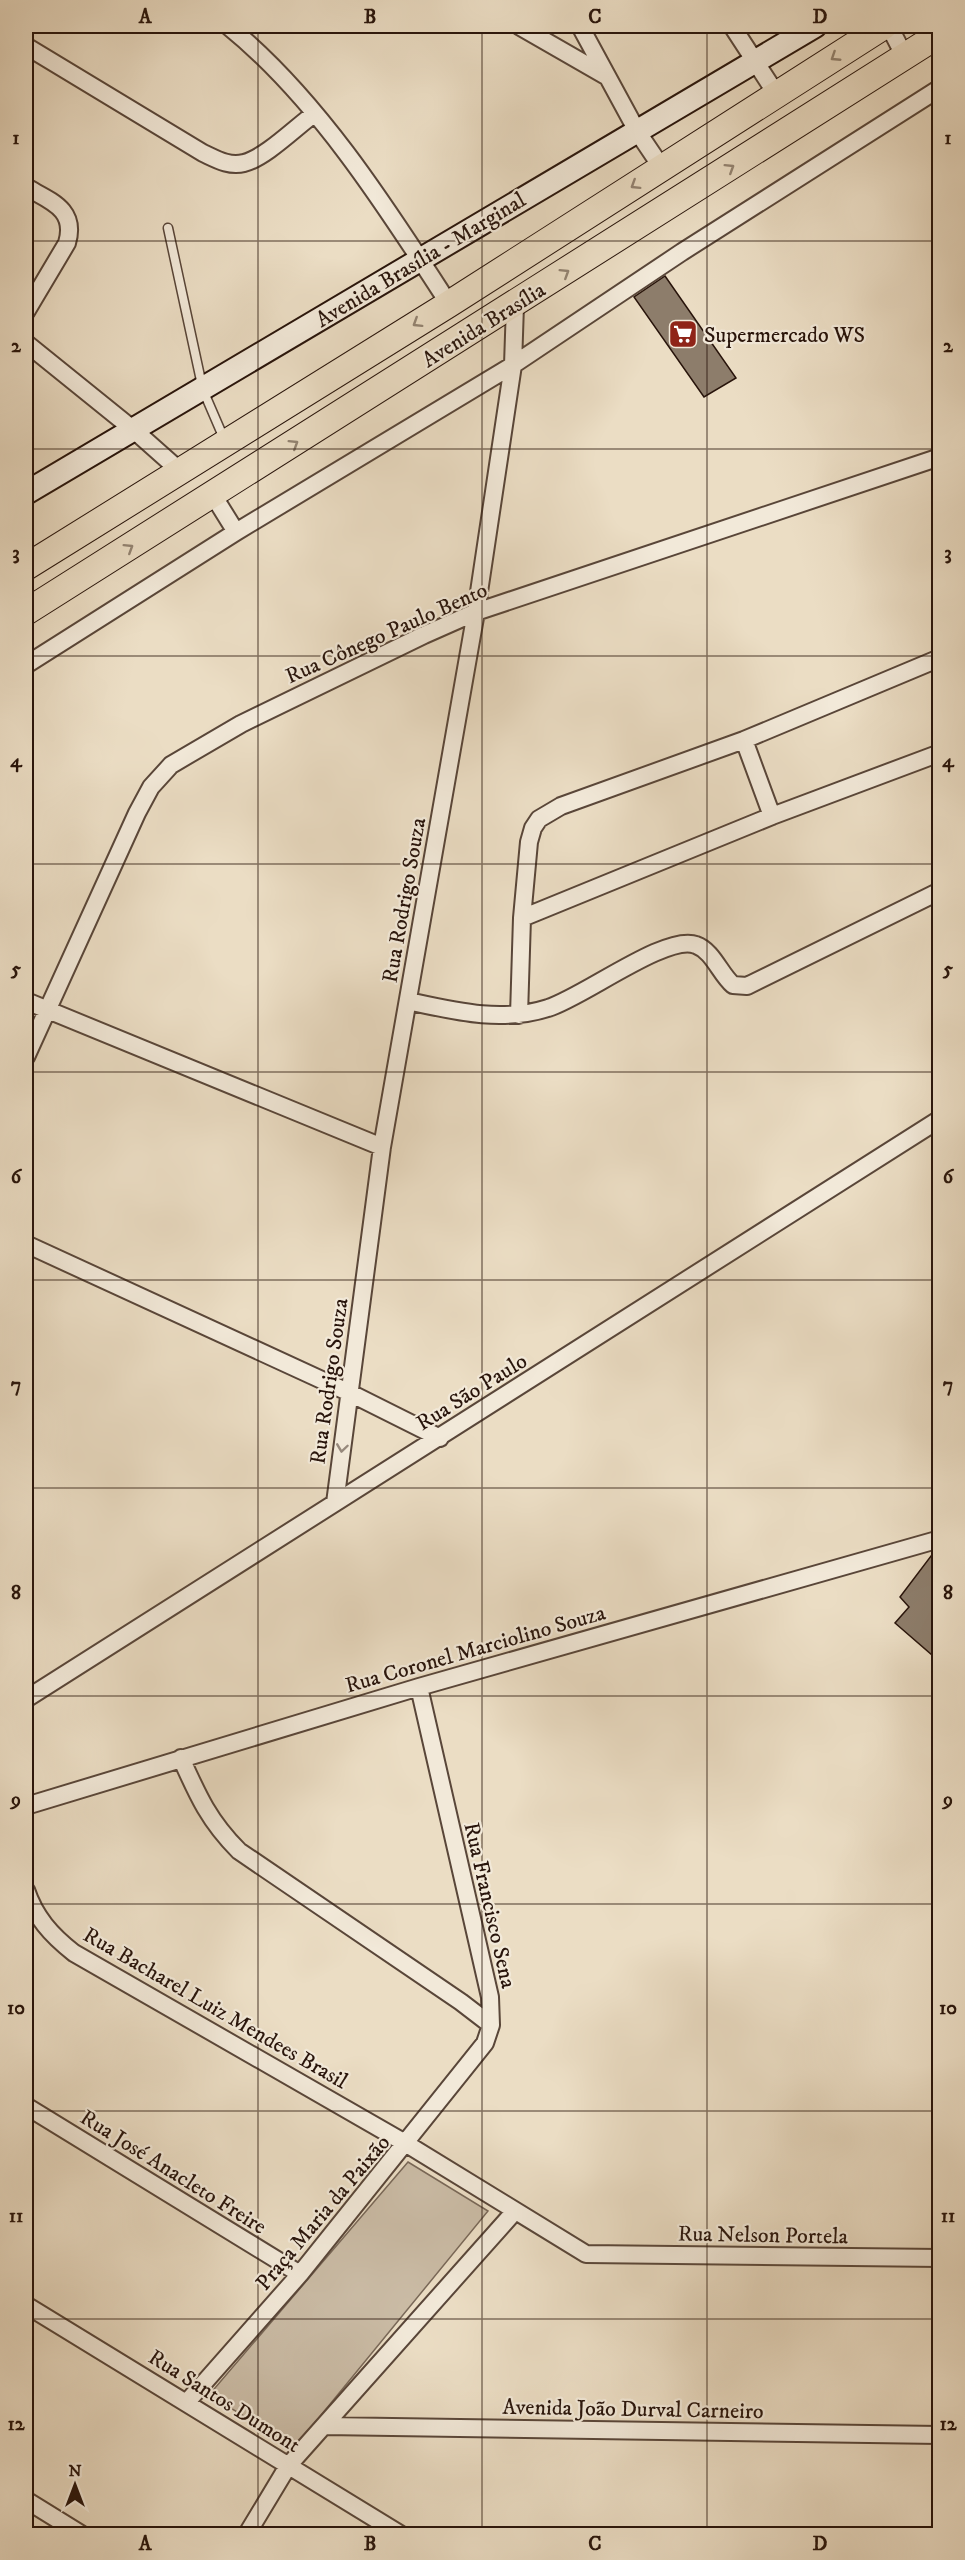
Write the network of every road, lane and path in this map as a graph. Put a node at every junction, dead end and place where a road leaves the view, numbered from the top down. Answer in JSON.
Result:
{"nodes":[{"id":1,"x":228,"y":26,"type":"edge"},
{"id":2,"x":519,"y":26,"type":"edge"},
{"id":3,"x":580,"y":26,"type":"edge"},
{"id":4,"x":732,"y":26,"type":"edge"},
{"id":5,"x":815,"y":26,"type":"edge"},
{"id":6,"x":884,"y":26,"type":"edge"},
{"id":7,"x":889,"y":26,"type":"edge"},
{"id":8,"x":939,"y":34,"type":"edge"},
{"id":9,"x":26,"y":46,"type":"edge"},
{"id":10,"x":905,"y":57,"type":"junction"},
{"id":11,"x":756,"y":62,"type":"junction"},
{"id":12,"x":606,"y":76,"type":"junction"},
{"id":13,"x":939,"y":88,"type":"edge"},
{"id":14,"x":777,"y":95,"type":"junction"},
{"id":15,"x":314,"y":114,"type":"junction"},
{"id":16,"x":637,"y":131,"type":"junction"},
{"id":17,"x":662,"y":168,"type":"junction"},
{"id":18,"x":26,"y":186,"type":"edge"},
{"id":19,"x":168,"y":228,"type":"dead end"},
{"id":20,"x":420,"y":259,"type":"junction"},
{"id":21,"x":449,"y":304,"type":"junction"},
{"id":22,"x":514,"y":305,"type":"junction"},
{"id":23,"x":26,"y":312,"type":"edge"},
{"id":24,"x":26,"y":343,"type":"edge"},
{"id":25,"x":513,"y":365,"type":"junction"},
{"id":26,"x":203,"y":390,"type":"junction"},
{"id":27,"x":135,"y":431,"type":"junction"},
{"id":28,"x":226,"y":442,"type":"junction"},
{"id":29,"x":939,"y":457,"type":"edge"},
{"id":30,"x":180,"y":471,"type":"junction"},
{"id":31,"x":27,"y":490,"type":"edge"},
{"id":32,"x":213,"y":495,"type":"junction"},
{"id":33,"x":236,"y":532,"type":"junction"},
{"id":34,"x":66,"y":542,"type":"junction"},
{"id":35,"x":26,"y":567,"type":"edge"},
{"id":36,"x":88,"y":573,"type":"junction"},
{"id":37,"x":26,"y":612,"type":"edge"},
{"id":38,"x":476,"y":612,"type":"junction"},
{"id":39,"x":939,"y":658,"type":"edge"},
{"id":40,"x":26,"y":665,"type":"edge"},
{"id":41,"x":744,"y":740,"type":"junction"},
{"id":42,"x":939,"y":753,"type":"edge"},
{"id":43,"x":772,"y":816,"type":"junction"},
{"id":44,"x":939,"y":891,"type":"edge"},
{"id":45,"x":522,"y":918,"type":"junction"},
{"id":46,"x":26,"y":1001,"type":"edge"},
{"id":47,"x":408,"y":1001,"type":"junction"},
{"id":48,"x":48,"y":1011,"type":"junction"},
{"id":49,"x":519,"y":1015,"type":"junction"},
{"id":50,"x":26,"y":1057,"type":"edge"},
{"id":51,"x":939,"y":1119,"type":"edge"},
{"id":52,"x":382,"y":1147,"type":"junction"},
{"id":53,"x":26,"y":1244,"type":"edge"},
{"id":54,"x":350,"y":1393,"type":"junction"},
{"id":55,"x":440,"y":1438,"type":"junction"},
{"id":56,"x":334,"y":1503,"type":"junction"},
{"id":57,"x":939,"y":1539,"type":"edge"},
{"id":58,"x":419,"y":1687,"type":"junction"},
{"id":59,"x":26,"y":1699,"type":"edge"},
{"id":60,"x":181,"y":1758,"type":"junction"},
{"id":61,"x":26,"y":1806,"type":"edge"},
{"id":62,"x":26,"y":1890,"type":"edge"},
{"id":63,"x":491,"y":2025,"type":"junction"},
{"id":64,"x":26,"y":2106,"type":"edge"},
{"id":65,"x":405,"y":2143,"type":"junction"},
{"id":66,"x":515,"y":2211,"type":"junction"},
{"id":67,"x":586,"y":2254,"type":"joint"},
{"id":68,"x":939,"y":2258,"type":"edge"},
{"id":69,"x":300,"y":2274,"type":"junction"},
{"id":70,"x":26,"y":2305,"type":"edge"},
{"id":71,"x":187,"y":2402,"type":"junction"},
{"id":72,"x":325,"y":2426,"type":"junction"},
{"id":73,"x":939,"y":2435,"type":"edge"},
{"id":74,"x":288,"y":2466,"type":"junction"},
{"id":75,"x":26,"y":2500,"type":"edge"},
{"id":76,"x":81,"y":2535,"type":"edge"},
{"id":77,"x":247,"y":2535,"type":"edge"},
{"id":78,"x":400,"y":2535,"type":"edge"}],
"edges":[{"from":1,"to":15,"type":"street"},
{"from":2,"to":12,"type":"street"},
{"from":3,"to":12,"type":"street"},
{"from":4,"to":11,"type":"street"},
{"from":5,"to":11,"type":"street","name":"Avenida Brasília - Marginal"},
{"from":6,"to":14,"type":"main road","name":"Avenida Brasília","one_way":true},
{"from":7,"to":10,"type":"street"},
{"from":8,"to":10,"type":"main road","name":"Avenida Brasília"},
{"from":9,"to":15,"type":"street"},
{"from":22,"to":10,"type":"main road","name":"Avenida Brasília","one_way":true},
{"from":11,"to":14,"type":"street"},
{"from":11,"to":16,"type":"street","name":"Avenida Brasília - Marginal"},
{"from":12,"to":16,"type":"street"},
{"from":13,"to":25,"type":"street"},
{"from":14,"to":17,"type":"main road","name":"Avenida Brasília"},
{"from":15,"to":20,"type":"street"},
{"from":16,"to":17,"type":"street"},
{"from":16,"to":20,"type":"street","name":"Avenida Brasília - Marginal"},
{"from":17,"to":21,"type":"main road","name":"Avenida Brasília","one_way":true},
{"from":18,"to":23,"type":"street"},
{"from":19,"to":26,"type":"lane"},
{"from":20,"to":21,"type":"street"},
{"from":20,"to":26,"type":"street","name":"Avenida Brasília - Marginal"},
{"from":21,"to":28,"type":"main road","name":"Avenida Brasília","one_way":true},
{"from":22,"to":25,"type":"street","name":"Rua Rodrigo Souza"},
{"from":32,"to":22,"type":"main road","name":"Avenida Brasília","one_way":true},
{"from":24,"to":27,"type":"street"},
{"from":25,"to":33,"type":"street"},
{"from":25,"to":38,"type":"street","name":"Rua Rodrigo Souza"},
{"from":26,"to":27,"type":"street","name":"Avenida Brasília - Marginal"},
{"from":26,"to":28,"type":"lane"},
{"from":27,"to":30,"type":"street"},
{"from":27,"to":31,"type":"street","name":"Avenida Brasília - Marginal"},
{"from":28,"to":30,"type":"main road","name":"Avenida Brasília"},
{"from":29,"to":38,"type":"street","name":"Rua Cônego Paulo Bento"},
{"from":30,"to":34,"type":"main road","name":"Avenida Brasília"},
{"from":32,"to":33,"type":"street"},
{"from":36,"to":32,"type":"main road","name":"Avenida Brasília","one_way":true},
{"from":33,"to":40,"type":"street"},
{"from":34,"to":35,"type":"main road","name":"Avenida Brasília"},
{"from":34,"to":36,"type":"main road"},
{"from":36,"to":37,"type":"main road","name":"Avenida Brasília"},
{"from":38,"to":47,"type":"street","name":"Rua Rodrigo Souza"},
{"from":38,"to":48,"type":"street","name":"Rua Cônego Paulo Bento"},
{"from":39,"to":41,"type":"street"},
{"from":41,"to":43,"type":"street"},
{"from":41,"to":45,"type":"street"},
{"from":42,"to":43,"type":"street"},
{"from":43,"to":45,"type":"street"},
{"from":44,"to":49,"type":"street"},
{"from":45,"to":49,"type":"street"},
{"from":46,"to":48,"type":"street"},
{"from":47,"to":49,"type":"street"},
{"from":47,"to":52,"type":"street","name":"Rua Rodrigo Souza"},
{"from":48,"to":50,"type":"street","name":"Rua Cônego Paulo Bento"},
{"from":48,"to":52,"type":"street"},
{"from":51,"to":55,"type":"street","name":"Rua São Paulo"},
{"from":52,"to":54,"type":"street","name":"Rua Rodrigo Souza"},
{"from":53,"to":54,"type":"street"},
{"from":54,"to":55,"type":"street"},
{"from":54,"to":56,"type":"street","name":"Rua Rodrigo Souza","one_way":true},
{"from":55,"to":56,"type":"street","name":"Rua São Paulo"},
{"from":56,"to":59,"type":"street","name":"Rua São Paulo"},
{"from":57,"to":58,"type":"street","name":"Rua Coronel Marciolino Souza"},
{"from":58,"to":60,"type":"street","name":"Rua Coronel Marciolino Souza"},
{"from":58,"to":63,"type":"street","name":"Rua Francisco Sena"},
{"from":60,"to":61,"type":"street","name":"Rua Coronel Marciolino Souza"},
{"from":60,"to":63,"type":"street"},
{"from":62,"to":65,"type":"street","name":"Rua Bacharel Luiz Mendees Brasil"},
{"from":63,"to":65,"type":"street","name":"Rua Francisco Sena"},
{"from":64,"to":69,"type":"street","name":"Rua José Anacleto Freire"},
{"from":65,"to":66,"type":"street","name":"Praça Maria da Paixão"},
{"from":65,"to":69,"type":"street","name":"Praça Maria da Paixão"},
{"from":66,"to":67,"type":"street","name":"Praça Maria da Paixão"},
{"from":66,"to":72,"type":"street"},
{"from":67,"to":68,"type":"street","name":"Rua Nelson Portela"},
{"from":69,"to":71,"type":"street","name":"Praça Maria da Paixão"},
{"from":70,"to":71,"type":"street","name":"Rua Santos Dumont"},
{"from":71,"to":74,"type":"street","name":"Rua Santos Dumont"},
{"from":72,"to":73,"type":"street","name":"Avenida João Durval Carneiro"},
{"from":72,"to":74,"type":"street"},
{"from":74,"to":77,"type":"street"},
{"from":74,"to":78,"type":"street","name":"Rua Santos Dumont"},
{"from":75,"to":76,"type":"street"}]}
